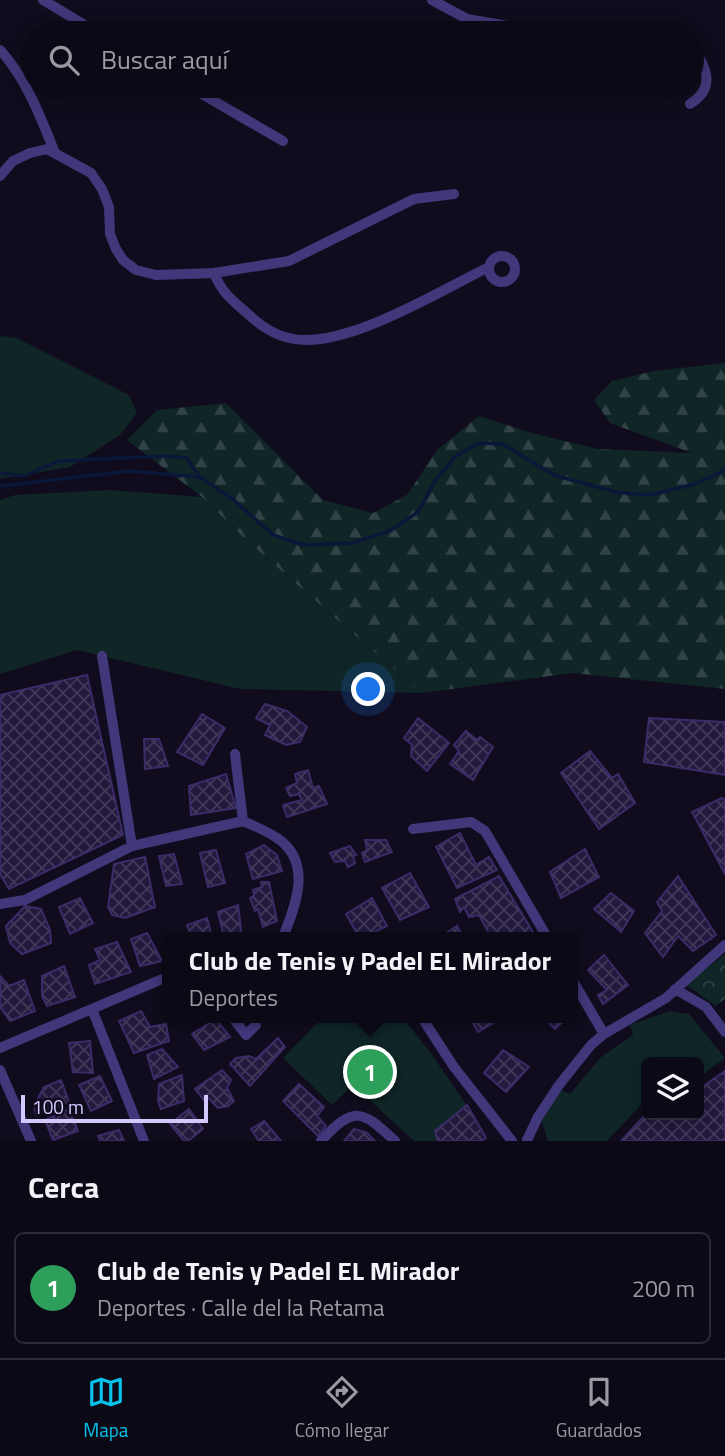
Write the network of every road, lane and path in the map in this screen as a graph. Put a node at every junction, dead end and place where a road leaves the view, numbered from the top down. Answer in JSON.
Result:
{"nodes":[{"id":1,"x":43,"y":0,"type":"edge"},
{"id":2,"x":432,"y":0,"type":"edge"},
{"id":3,"x":78,"y":21,"type":"edge"},
{"id":4,"x":479,"y":21,"type":"edge"},
{"id":5,"x":0,"y":50,"type":"edge"},
{"id":6,"x":704,"y":67,"type":"edge"},
{"id":7,"x":21,"y":81,"type":"edge"},
{"id":8,"x":704,"y":90,"type":"edge"},
{"id":9,"x":31,"y":98,"type":"edge"},
{"id":10,"x":209,"y":98,"type":"edge"},
{"id":11,"x":699,"y":98,"type":"edge"},
{"id":12,"x":690,"y":104,"type":"dead end"},
{"id":13,"x":283,"y":141,"type":"dead end"},
{"id":14,"x":55,"y":153,"type":"junction"},
{"id":15,"x":0,"y":176,"type":"edge"},
{"id":16,"x":454,"y":194,"type":"dead end"},
{"id":17,"x":489,"y":267,"type":"dead end"},
{"id":18,"x":214,"y":273,"type":"junction"},
{"id":19,"x":102,"y":656,"type":"dead end"},
{"id":20,"x":235,"y":754,"type":"dead end"},
{"id":21,"x":243,"y":821,"type":"junction"},
{"id":22,"x":413,"y":829,"type":"dead end"},
{"id":23,"x":132,"y":846,"type":"junction"},
{"id":24,"x":0,"y":904,"type":"edge"},
{"id":25,"x":285,"y":932,"type":"edge"},
{"id":26,"x":544,"y":932,"type":"edge"},
{"id":27,"x":725,"y":945,"type":"edge"},
{"id":28,"x":162,"y":979,"type":"edge"},
{"id":29,"x":675,"y":989,"type":"junction"},
{"id":30,"x":578,"y":990,"type":"edge"},
{"id":31,"x":92,"y":1009,"type":"junction"},
{"id":32,"x":237,"y":1023,"type":"edge"},
{"id":33,"x":425,"y":1023,"type":"edge"},
{"id":34,"x":256,"y":1025,"type":"dead end"},
{"id":35,"x":725,"y":1032,"type":"edge"},
{"id":36,"x":604,"y":1034,"type":"junction"},
{"id":37,"x":0,"y":1048,"type":"edge"},
{"id":38,"x":0,"y":1070,"type":"edge"},
{"id":39,"x":31,"y":1141,"type":"edge"},
{"id":40,"x":144,"y":1141,"type":"edge"},
{"id":41,"x":321,"y":1141,"type":"edge"},
{"id":42,"x":395,"y":1141,"type":"edge"},
{"id":43,"x":512,"y":1141,"type":"edge"},
{"id":44,"x":518,"y":1141,"type":"edge"},
{"id":45,"x":528,"y":1141,"type":"edge"}],
"edges":[{"from":1,"to":3,"type":"street"},
{"from":2,"to":4,"type":"street"},
{"from":5,"to":7,"type":"street"},
{"from":6,"to":8,"type":"street"},
{"from":9,"to":14,"type":"street"},
{"from":10,"to":13,"type":"street"},
{"from":11,"to":12,"type":"street"},
{"from":14,"to":15,"type":"street"},
{"from":14,"to":18,"type":"street"},
{"from":16,"to":18,"type":"street"},
{"from":17,"to":18,"type":"street"},
{"from":19,"to":23,"type":"street"},
{"from":20,"to":21,"type":"street"},
{"from":21,"to":23,"type":"street"},
{"from":21,"to":25,"type":"street"},
{"from":22,"to":26,"type":"street"},
{"from":23,"to":24,"type":"street"},
{"from":27,"to":29,"type":"street"},
{"from":28,"to":31,"type":"street"},
{"from":29,"to":35,"type":"street"},
{"from":29,"to":36,"type":"street"},
{"from":30,"to":36,"type":"street"},
{"from":31,"to":37,"type":"street"},
{"from":31,"to":40,"type":"street"},
{"from":32,"to":34,"type":"street"},
{"from":33,"to":43,"type":"street"},
{"from":36,"to":45,"type":"street"},
{"from":38,"to":39,"type":"street"},
{"from":41,"to":42,"type":"street"},
{"from":44,"to":45,"type":"street"}]}
